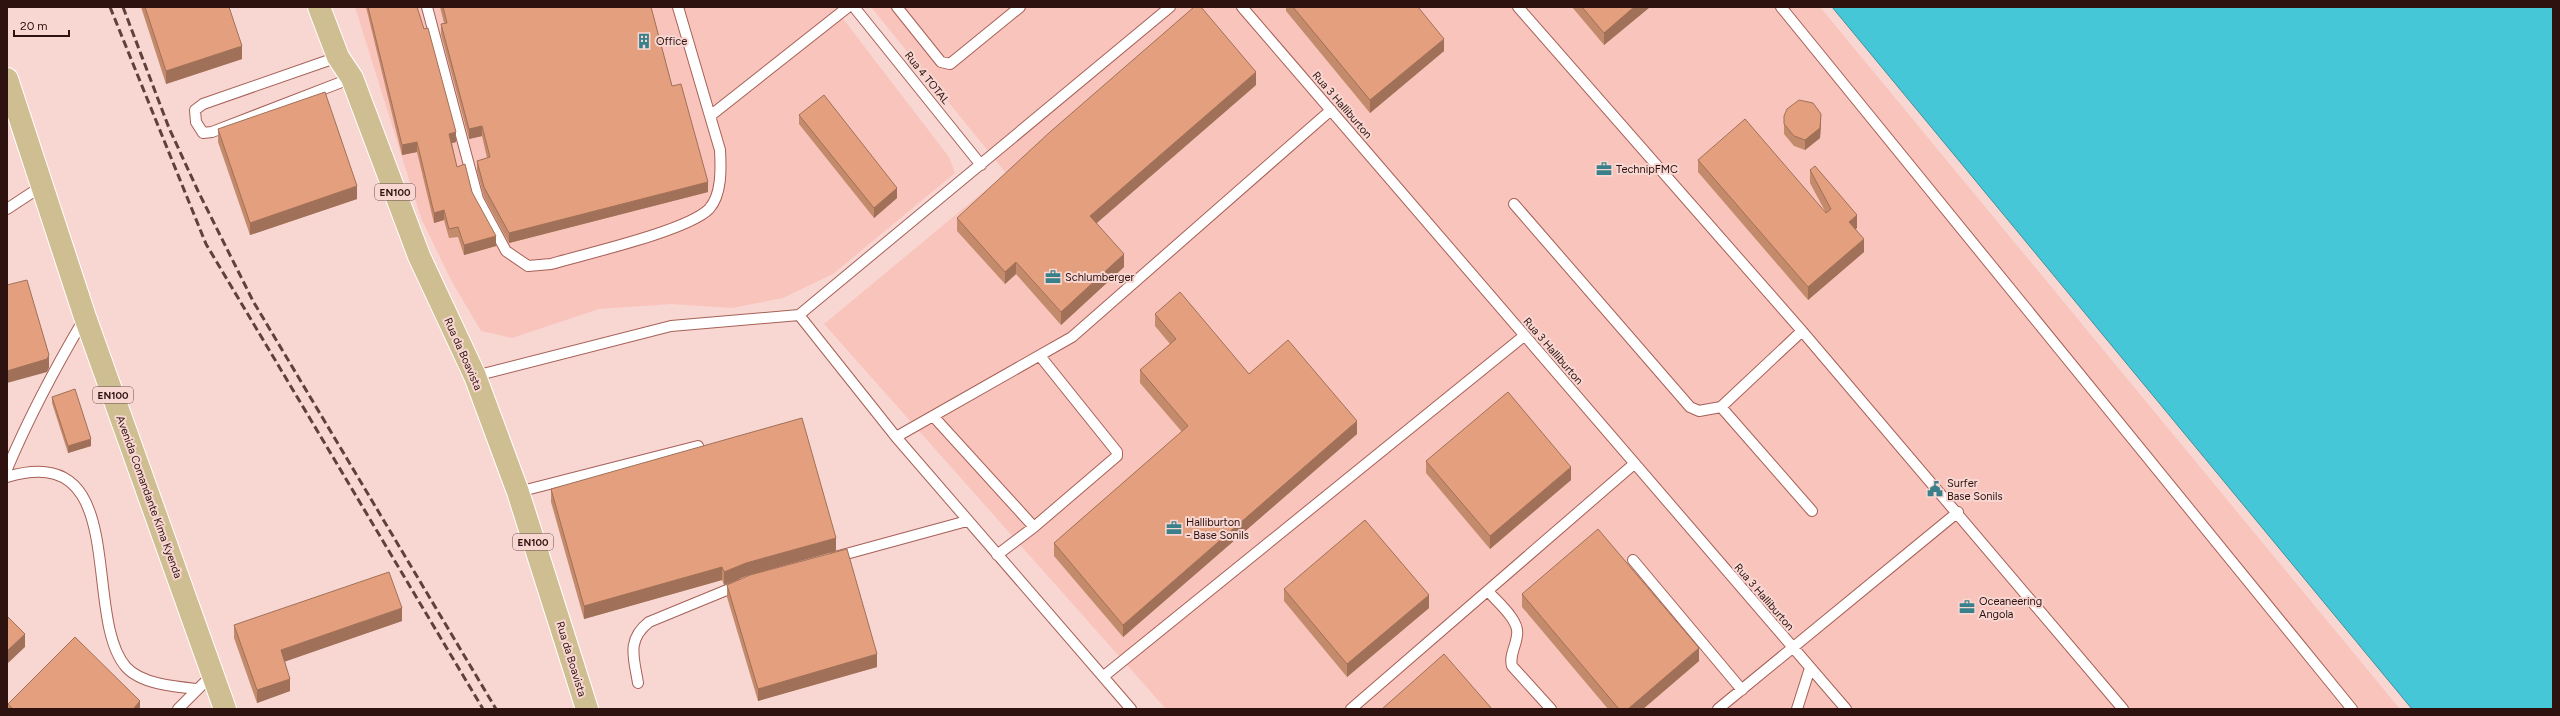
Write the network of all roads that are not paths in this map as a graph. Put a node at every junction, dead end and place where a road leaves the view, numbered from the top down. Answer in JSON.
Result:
{"nodes":[{"id":1,"x":319,"y":7,"type":"edge"},
{"id":2,"x":427,"y":7,"type":"edge"},
{"id":3,"x":678,"y":7,"type":"edge"},
{"id":4,"x":848,"y":7,"type":"edge"},
{"id":5,"x":854,"y":7,"type":"edge"},
{"id":6,"x":897,"y":7,"type":"edge"},
{"id":7,"x":1020,"y":7,"type":"edge"},
{"id":8,"x":1170,"y":7,"type":"edge"},
{"id":9,"x":1242,"y":7,"type":"edge"},
{"id":10,"x":1518,"y":7,"type":"edge"},
{"id":11,"x":1781,"y":7,"type":"edge"},
{"id":12,"x":338,"y":57,"type":"junction"},
{"id":13,"x":352,"y":78,"type":"junction"},
{"id":14,"x":7,"y":79,"type":"edge"},
{"id":15,"x":1331,"y":110,"type":"junction"},
{"id":16,"x":710,"y":116,"type":"junction"},
{"id":17,"x":981,"y":165,"type":"junction"},
{"id":18,"x":42,"y":186,"type":"junction"},
{"id":19,"x":1514,"y":204,"type":"dead end"},
{"id":20,"x":7,"y":208,"type":"edge"},
{"id":21,"x":799,"y":315,"type":"junction"},
{"id":22,"x":86,"y":317,"type":"junction"},
{"id":23,"x":1802,"y":331,"type":"junction"},
{"id":24,"x":1524,"y":336,"type":"junction"},
{"id":25,"x":1040,"y":356,"type":"junction"},
{"id":26,"x":475,"y":376,"type":"junction"},
{"id":27,"x":1721,"y":407,"type":"junction"},
{"id":28,"x":933,"y":416,"type":"junction"},
{"id":29,"x":896,"y":437,"type":"junction"},
{"id":30,"x":698,"y":446,"type":"edge"},
{"id":31,"x":1634,"y":464,"type":"junction"},
{"id":32,"x":7,"y":469,"type":"edge"},
{"id":33,"x":7,"y":477,"type":"edge"},
{"id":34,"x":518,"y":492,"type":"junction"},
{"id":35,"x":1812,"y":511,"type":"dead end"},
{"id":36,"x":1958,"y":512,"type":"junction"},
{"id":37,"x":968,"y":520,"type":"junction"},
{"id":38,"x":1034,"y":527,"type":"junction"},
{"id":39,"x":996,"y":555,"type":"junction"},
{"id":40,"x":1633,"y":560,"type":"dead end"},
{"id":41,"x":824,"y":561,"type":"edge"},
{"id":42,"x":748,"y":582,"type":"edge"},
{"id":43,"x":1488,"y":591,"type":"junction"},
{"id":44,"x":1791,"y":647,"type":"junction"},
{"id":45,"x":1810,"y":668,"type":"junction"},
{"id":46,"x":213,"y":674,"type":"junction"},
{"id":47,"x":1104,"y":676,"type":"junction"},
{"id":48,"x":638,"y":683,"type":"dead end"},
{"id":49,"x":197,"y":689,"type":"junction"},
{"id":50,"x":1742,"y":690,"type":"junction"},
{"id":51,"x":178,"y":709,"type":"edge"},
{"id":52,"x":225,"y":709,"type":"edge"},
{"id":53,"x":586,"y":709,"type":"edge"},
{"id":54,"x":1131,"y":709,"type":"edge"},
{"id":55,"x":1351,"y":709,"type":"edge"},
{"id":56,"x":1552,"y":709,"type":"edge"},
{"id":57,"x":1718,"y":709,"type":"edge"},
{"id":58,"x":1797,"y":709,"type":"edge"},
{"id":59,"x":1846,"y":709,"type":"edge"},
{"id":60,"x":2123,"y":709,"type":"edge"},
{"id":61,"x":2352,"y":709,"type":"edge"}],
"edges":[{"from":1,"to":12,"type":"main road","name":"Rua da Boavista","number":"EN100"},
{"from":2,"to":16,"type":"lane"},
{"from":3,"to":16,"type":"lane"},
{"from":4,"to":16,"type":"lane"},
{"from":5,"to":17,"type":"lane","name":"Rua 4 TOTAL"},
{"from":6,"to":7,"type":"lane"},
{"from":8,"to":17,"type":"lane"},
{"from":9,"to":15,"type":"lane","name":"Rua 3 Halliburton"},
{"from":10,"to":23,"type":"lane"},
{"from":11,"to":61,"type":"lane"},
{"from":12,"to":13,"type":"main road","name":"Rua da Boavista","number":"EN100"},
{"from":12,"to":13,"type":"lane"},
{"from":13,"to":26,"type":"main road","name":"Rua da Boavista","number":"EN100"},
{"from":14,"to":18,"type":"main road","name":"Avenida Comandante Kima Kyenda","number":"EN100"},
{"from":15,"to":24,"type":"lane","name":"Rua 3 Halliburton"},
{"from":15,"to":25,"type":"lane"},
{"from":17,"to":21,"type":"lane"},
{"from":18,"to":20,"type":"lane"},
{"from":18,"to":22,"type":"main road","name":"Avenida Comandante Kima Kyenda","number":"EN100"},
{"from":19,"to":27,"type":"lane"},
{"from":21,"to":26,"type":"lane"},
{"from":21,"to":29,"type":"lane"},
{"from":22,"to":32,"type":"lane"},
{"from":22,"to":46,"type":"main road","name":"Avenida Comandante Kima Kyenda","number":"EN100"},
{"from":23,"to":27,"type":"lane"},
{"from":23,"to":36,"type":"lane"},
{"from":24,"to":31,"type":"lane","name":"Rua 3 Halliburton"},
{"from":24,"to":47,"type":"lane"},
{"from":25,"to":28,"type":"lane"},
{"from":25,"to":38,"type":"lane"},
{"from":26,"to":34,"type":"main road","name":"Rua da Boavista","number":"EN100"},
{"from":27,"to":35,"type":"lane"},
{"from":28,"to":29,"type":"lane"},
{"from":28,"to":38,"type":"lane"},
{"from":29,"to":37,"type":"lane"},
{"from":30,"to":34,"type":"lane"},
{"from":31,"to":43,"type":"lane"},
{"from":31,"to":44,"type":"lane","name":"Rua 3 Halliburton"},
{"from":33,"to":49,"type":"lane"},
{"from":34,"to":53,"type":"main road","name":"Rua da Boavista","number":"EN100"},
{"from":36,"to":44,"type":"lane"},
{"from":36,"to":60,"type":"lane"},
{"from":37,"to":39,"type":"lane"},
{"from":37,"to":41,"type":"lane"},
{"from":38,"to":39,"type":"lane"},
{"from":39,"to":47,"type":"lane"},
{"from":40,"to":50,"type":"lane"},
{"from":42,"to":48,"type":"lane"},
{"from":43,"to":55,"type":"lane"},
{"from":43,"to":56,"type":"lane"},
{"from":44,"to":45,"type":"lane","name":"Rua 3 Halliburton"},
{"from":44,"to":50,"type":"lane"},
{"from":45,"to":58,"type":"lane"},
{"from":45,"to":59,"type":"lane","name":"Rua 3 Halliburton"},
{"from":46,"to":49,"type":"lane"},
{"from":46,"to":52,"type":"main road","name":"Avenida Comandante Kima Kyenda","number":"EN100"},
{"from":47,"to":54,"type":"lane"},
{"from":49,"to":51,"type":"lane"},
{"from":50,"to":57,"type":"lane"}]}
